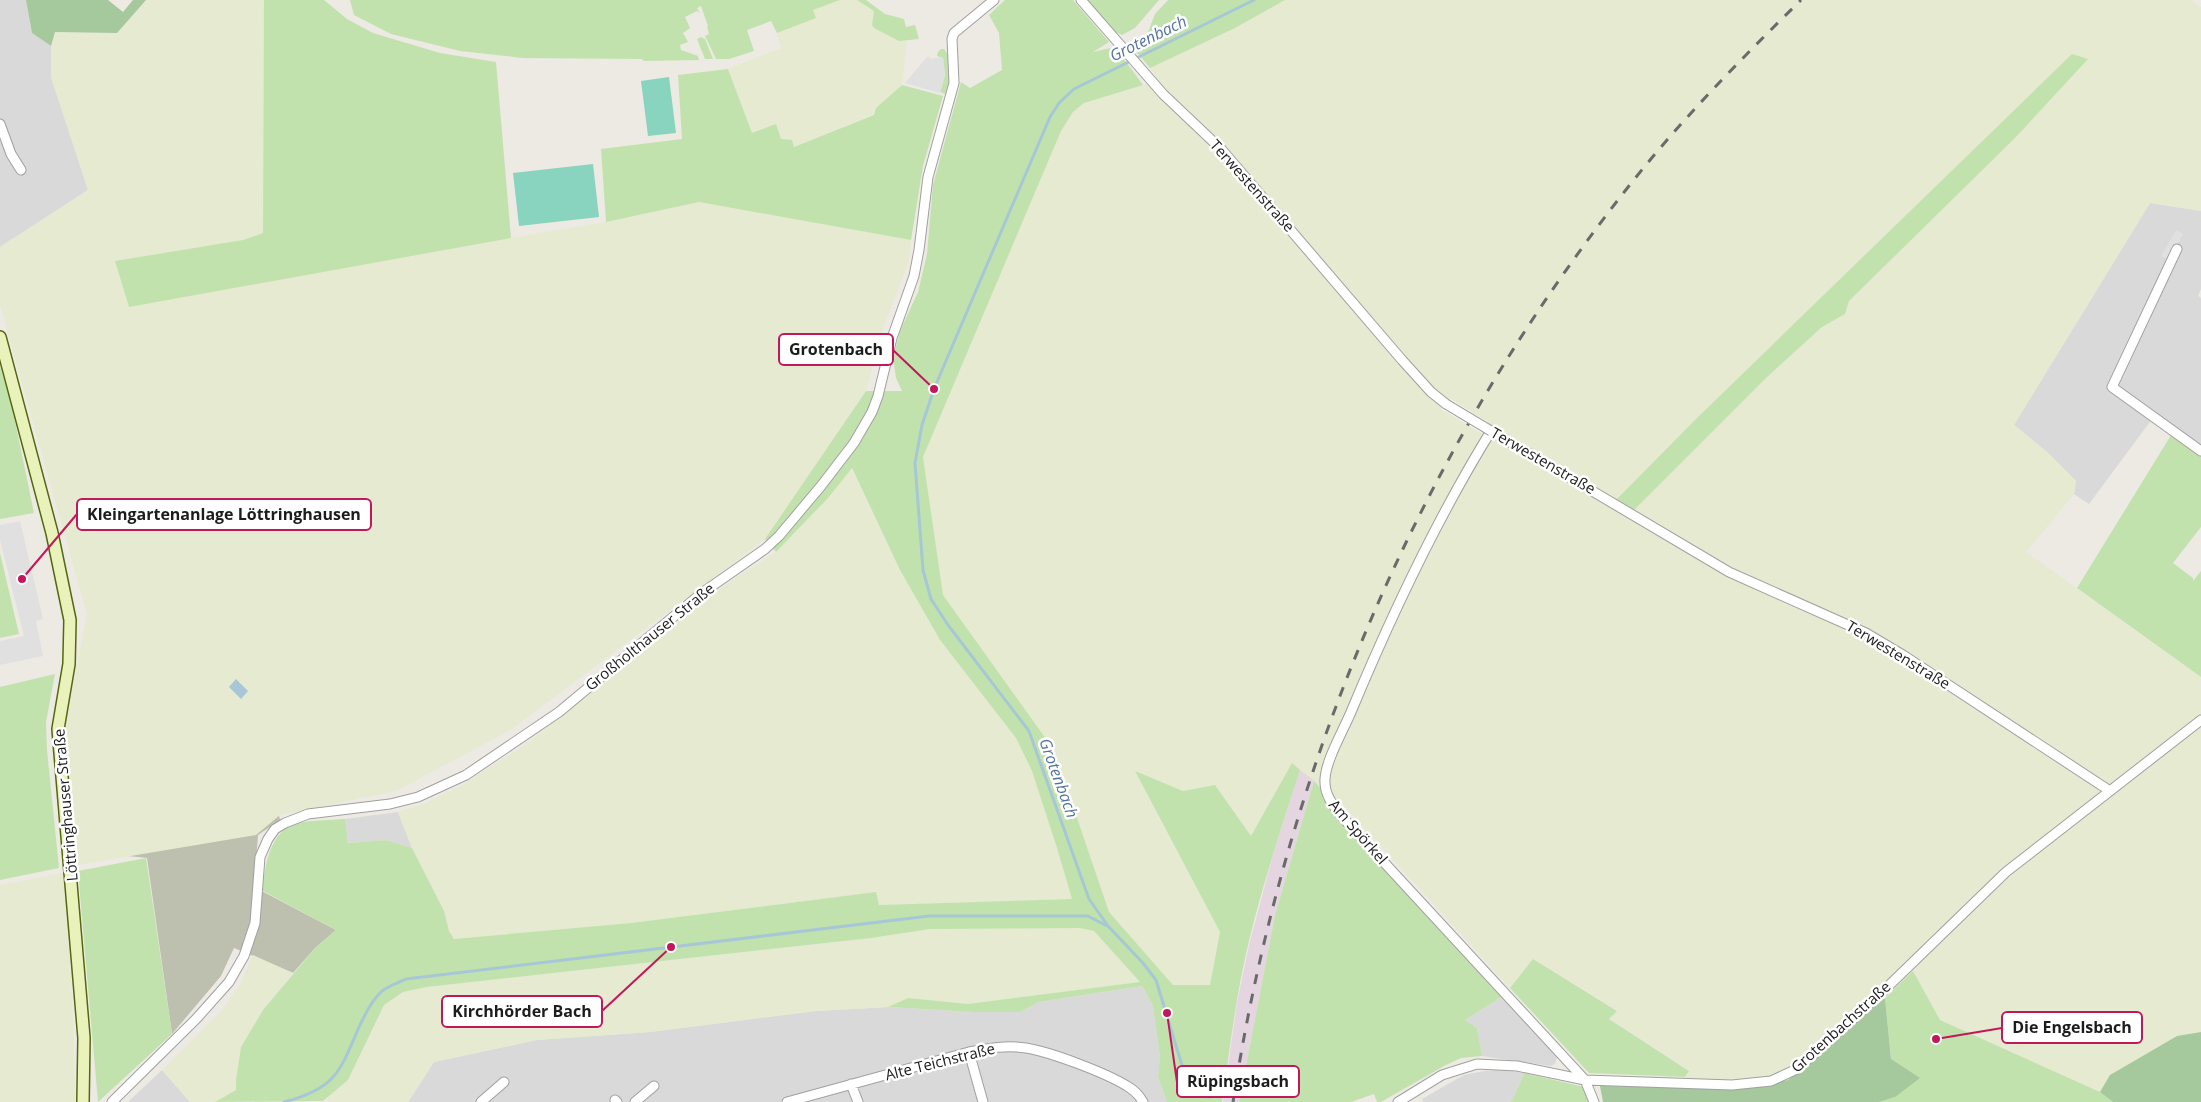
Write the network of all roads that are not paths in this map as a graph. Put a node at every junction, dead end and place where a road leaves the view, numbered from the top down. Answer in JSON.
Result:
{"nodes":[{"id":1,"x":994,"y":0,"type":"edge"},
{"id":2,"x":1081,"y":0,"type":"edge"},
{"id":3,"x":0,"y":124,"type":"edge"},
{"id":4,"x":21,"y":170,"type":"dead end"},
{"id":5,"x":2177,"y":249,"type":"dead end"},
{"id":6,"x":0,"y":337,"type":"edge"},
{"id":7,"x":1491,"y":432,"type":"junction"},
{"id":8,"x":2201,"y":451,"type":"edge"},
{"id":9,"x":2201,"y":720,"type":"edge"},
{"id":10,"x":2110,"y":791,"type":"junction"},
{"id":11,"x":969,"y":1052,"type":"junction"},
{"id":12,"x":1585,"y":1080,"type":"junction"},
{"id":13,"x":504,"y":1082,"type":"dead end"},
{"id":14,"x":851,"y":1084,"type":"junction"},
{"id":15,"x":654,"y":1086,"type":"dead end"},
{"id":16,"x":83,"y":1102,"type":"edge"},
{"id":17,"x":112,"y":1102,"type":"edge"},
{"id":18,"x":480,"y":1102,"type":"edge"},
{"id":19,"x":635,"y":1102,"type":"edge"},
{"id":20,"x":787,"y":1102,"type":"edge"},
{"id":21,"x":858,"y":1102,"type":"edge"},
{"id":22,"x":983,"y":1102,"type":"edge"},
{"id":23,"x":1143,"y":1102,"type":"edge"},
{"id":24,"x":1398,"y":1102,"type":"edge"},
{"id":25,"x":1594,"y":1102,"type":"edge"}],
"edges":[{"from":1,"to":17,"type":"street","name":"Großholthauser Straße"},
{"from":2,"to":7,"type":"street","name":"Terwestenstraße","bridge":true},
{"from":3,"to":4,"type":"street"},
{"from":5,"to":8,"type":"street"},
{"from":6,"to":16,"type":"street","name":"Löttringhauser Straße"},
{"from":7,"to":10,"type":"street","name":"Terwestenstraße"},
{"from":7,"to":12,"type":"street","name":"Am Spörkel"},
{"from":9,"to":10,"type":"street","name":"Grotenbachstraße"},
{"from":10,"to":12,"type":"street","name":"Grotenbachstraße"},
{"from":11,"to":14,"type":"street","name":"Alte Teichstraße"},
{"from":11,"to":22,"type":"street"},
{"from":11,"to":23,"type":"street","name":"Alte Teichstraße"},
{"from":12,"to":24,"type":"street","name":"Grotenbachstraße"},
{"from":12,"to":25,"type":"street","name":"Am Spörkel"},
{"from":13,"to":18,"type":"street"},
{"from":14,"to":20,"type":"street","name":"Alte Teichstraße"},
{"from":14,"to":21,"type":"street"},
{"from":15,"to":19,"type":"street"}]}
